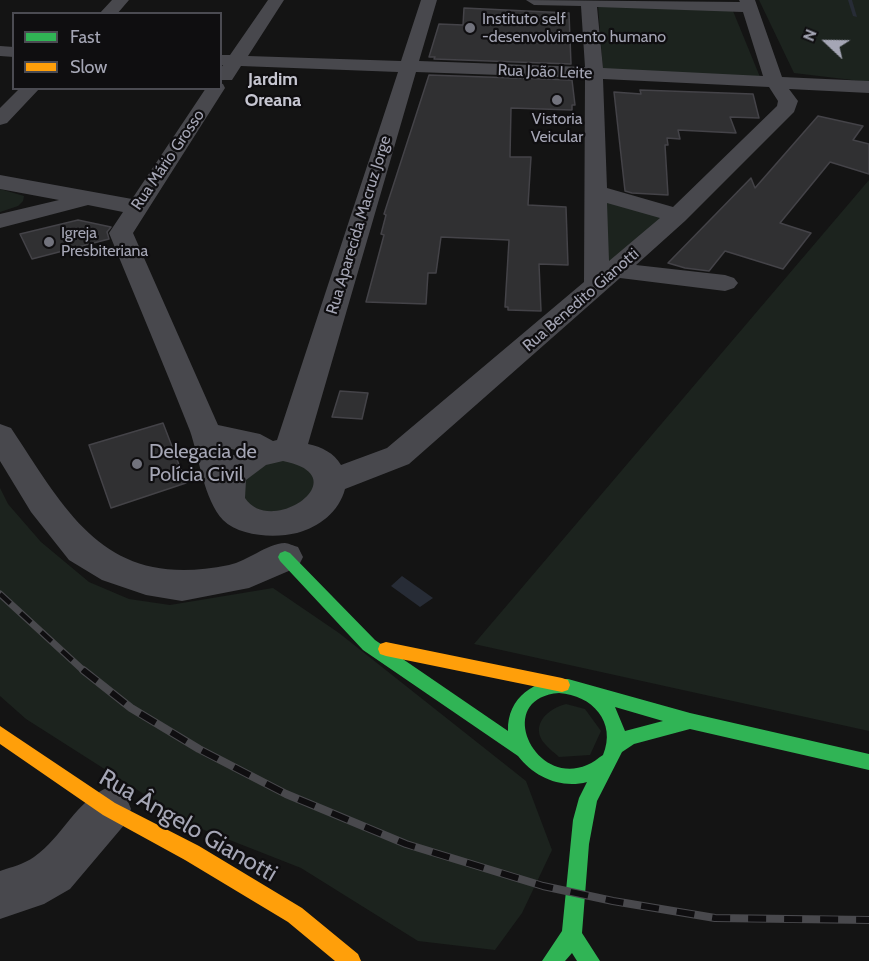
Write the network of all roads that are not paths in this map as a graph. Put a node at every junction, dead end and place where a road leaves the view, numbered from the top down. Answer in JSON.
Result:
{"nodes":[{"id":1,"x":121,"y":0,"type":"edge"},
{"id":2,"x":276,"y":0,"type":"edge"},
{"id":3,"x":429,"y":0,"type":"edge"},
{"id":4,"x":534,"y":0,"type":"edge"},
{"id":5,"x":589,"y":1,"type":"edge"},
{"id":6,"x":748,"y":4,"type":"edge"},
{"id":7,"x":109,"y":12,"type":"edge"},
{"id":8,"x":228,"y":60,"type":"edge"},
{"id":9,"x":408,"y":66,"type":"junction"},
{"id":10,"x":594,"y":73,"type":"junction"},
{"id":11,"x":222,"y":76,"type":"edge"},
{"id":12,"x":775,"y":83,"type":"junction"},
{"id":13,"x":869,"y":87,"type":"edge"},
{"id":14,"x":29,"y":90,"type":"edge"},
{"id":15,"x":215,"y":90,"type":"edge"},
{"id":16,"x":0,"y":119,"type":"edge"},
{"id":17,"x":0,"y":182,"type":"edge"},
{"id":18,"x":595,"y":192,"type":"junction"},
{"id":19,"x":89,"y":199,"type":"junction"},
{"id":20,"x":135,"y":207,"type":"junction"},
{"id":21,"x":677,"y":216,"type":"junction"},
{"id":22,"x":0,"y":221,"type":"edge"},
{"id":23,"x":606,"y":278,"type":"junction"},
{"id":24,"x":725,"y":283,"type":"dead end"},
{"id":25,"x":206,"y":433,"type":"junction"},
{"id":26,"x":0,"y":435,"type":"edge"},
{"id":27,"x":279,"y":451,"type":"junction"},
{"id":28,"x":331,"y":482,"type":"junction"},
{"id":29,"x":234,"y":506,"type":"junction"},
{"id":30,"x":308,"y":515,"type":"junction"},
{"id":31,"x":285,"y":557,"type":"junction"},
{"id":32,"x":369,"y":645,"type":"junction"},
{"id":33,"x":567,"y":686,"type":"junction"},
{"id":34,"x":581,"y":689,"type":"junction"},
{"id":35,"x":690,"y":721,"type":"junction"},
{"id":36,"x":0,"y":734,"type":"edge"},
{"id":37,"x":615,"y":746,"type":"junction"},
{"id":38,"x":522,"y":750,"type":"junction"},
{"id":39,"x":607,"y":762,"type":"junction"},
{"id":40,"x":869,"y":762,"type":"edge"},
{"id":41,"x":534,"y":765,"type":"junction"},
{"id":42,"x":556,"y":790,"type":"dead end"},
{"id":43,"x":109,"y":809,"type":"junction"},
{"id":44,"x":569,"y":809,"type":"dead end"},
{"id":45,"x":582,"y":835,"type":"junction"},
{"id":46,"x":0,"y":895,"type":"edge"},
{"id":47,"x":571,"y":936,"type":"junction"},
{"id":48,"x":351,"y":961,"type":"edge"},
{"id":49,"x":552,"y":961,"type":"edge"},
{"id":50,"x":590,"y":961,"type":"edge"}],
"edges":[{"from":1,"to":7,"type":"street"},
{"from":2,"to":8,"type":"street"},
{"from":3,"to":9,"type":"street","name":"Rua Aparecida Macruz Jorge"},
{"from":4,"to":5,"type":"street"},
{"from":5,"to":6,"type":"street"},
{"from":5,"to":10,"type":"street"},
{"from":6,"to":12,"type":"street"},
{"from":8,"to":9,"type":"street","name":"Rua João Leite"},
{"from":8,"to":11,"type":"street"},
{"from":9,"to":10,"type":"street","name":"Rua João Leite"},
{"from":9,"to":27,"type":"street","name":"Rua Aparecida Macruz Jorge"},
{"from":10,"to":12,"type":"street","name":"Rua João Leite"},
{"from":10,"to":18,"type":"street"},
{"from":12,"to":13,"type":"street","name":"Rua João Leite"},
{"from":12,"to":21,"type":"street","name":"Rua Benedito Gianotti"},
{"from":14,"to":16,"type":"street"},
{"from":15,"to":20,"type":"street","name":"Rua Mário Grosso"},
{"from":17,"to":19,"type":"street"},
{"from":18,"to":21,"type":"street"},
{"from":18,"to":23,"type":"street"},
{"from":19,"to":20,"type":"street"},
{"from":19,"to":22,"type":"street"},
{"from":20,"to":25,"type":"street","name":"Rua Mário Grosso"},
{"from":21,"to":23,"type":"street","name":"Rua Benedito Gianotti"},
{"from":23,"to":24,"type":"street"},
{"from":23,"to":28,"type":"street","name":"Rua Benedito Gianotti"},
{"from":25,"to":27,"type":"street"},
{"from":25,"to":29,"type":"street"},
{"from":26,"to":31,"type":"street"},
{"from":27,"to":28,"type":"street"},
{"from":27,"to":29,"type":"street"},
{"from":28,"to":30,"type":"street"},
{"from":29,"to":30,"type":"street"},
{"from":29,"to":31,"type":"street"},
{"from":30,"to":31,"type":"street"},
{"from":31,"to":32,"type":"street"},
{"from":32,"to":33,"type":"street"},
{"from":32,"to":38,"type":"street"},
{"from":33,"to":34,"type":"street"},
{"from":33,"to":38,"type":"street"},
{"from":34,"to":35,"type":"street"},
{"from":34,"to":37,"type":"street"},
{"from":35,"to":37,"type":"street"},
{"from":35,"to":40,"type":"street"},
{"from":36,"to":43,"type":"street","name":"Rua Ângelo Gianotti"},
{"from":37,"to":39,"type":"street"},
{"from":38,"to":41,"type":"street"},
{"from":39,"to":41,"type":"street"},
{"from":39,"to":45,"type":"street"},
{"from":41,"to":42,"type":"street"},
{"from":43,"to":46,"type":"street"},
{"from":43,"to":48,"type":"street","name":"Rua Ângelo Gianotti"},
{"from":44,"to":45,"type":"street"},
{"from":45,"to":47,"type":"street"},
{"from":47,"to":49,"type":"street"},
{"from":47,"to":50,"type":"street"}]}
